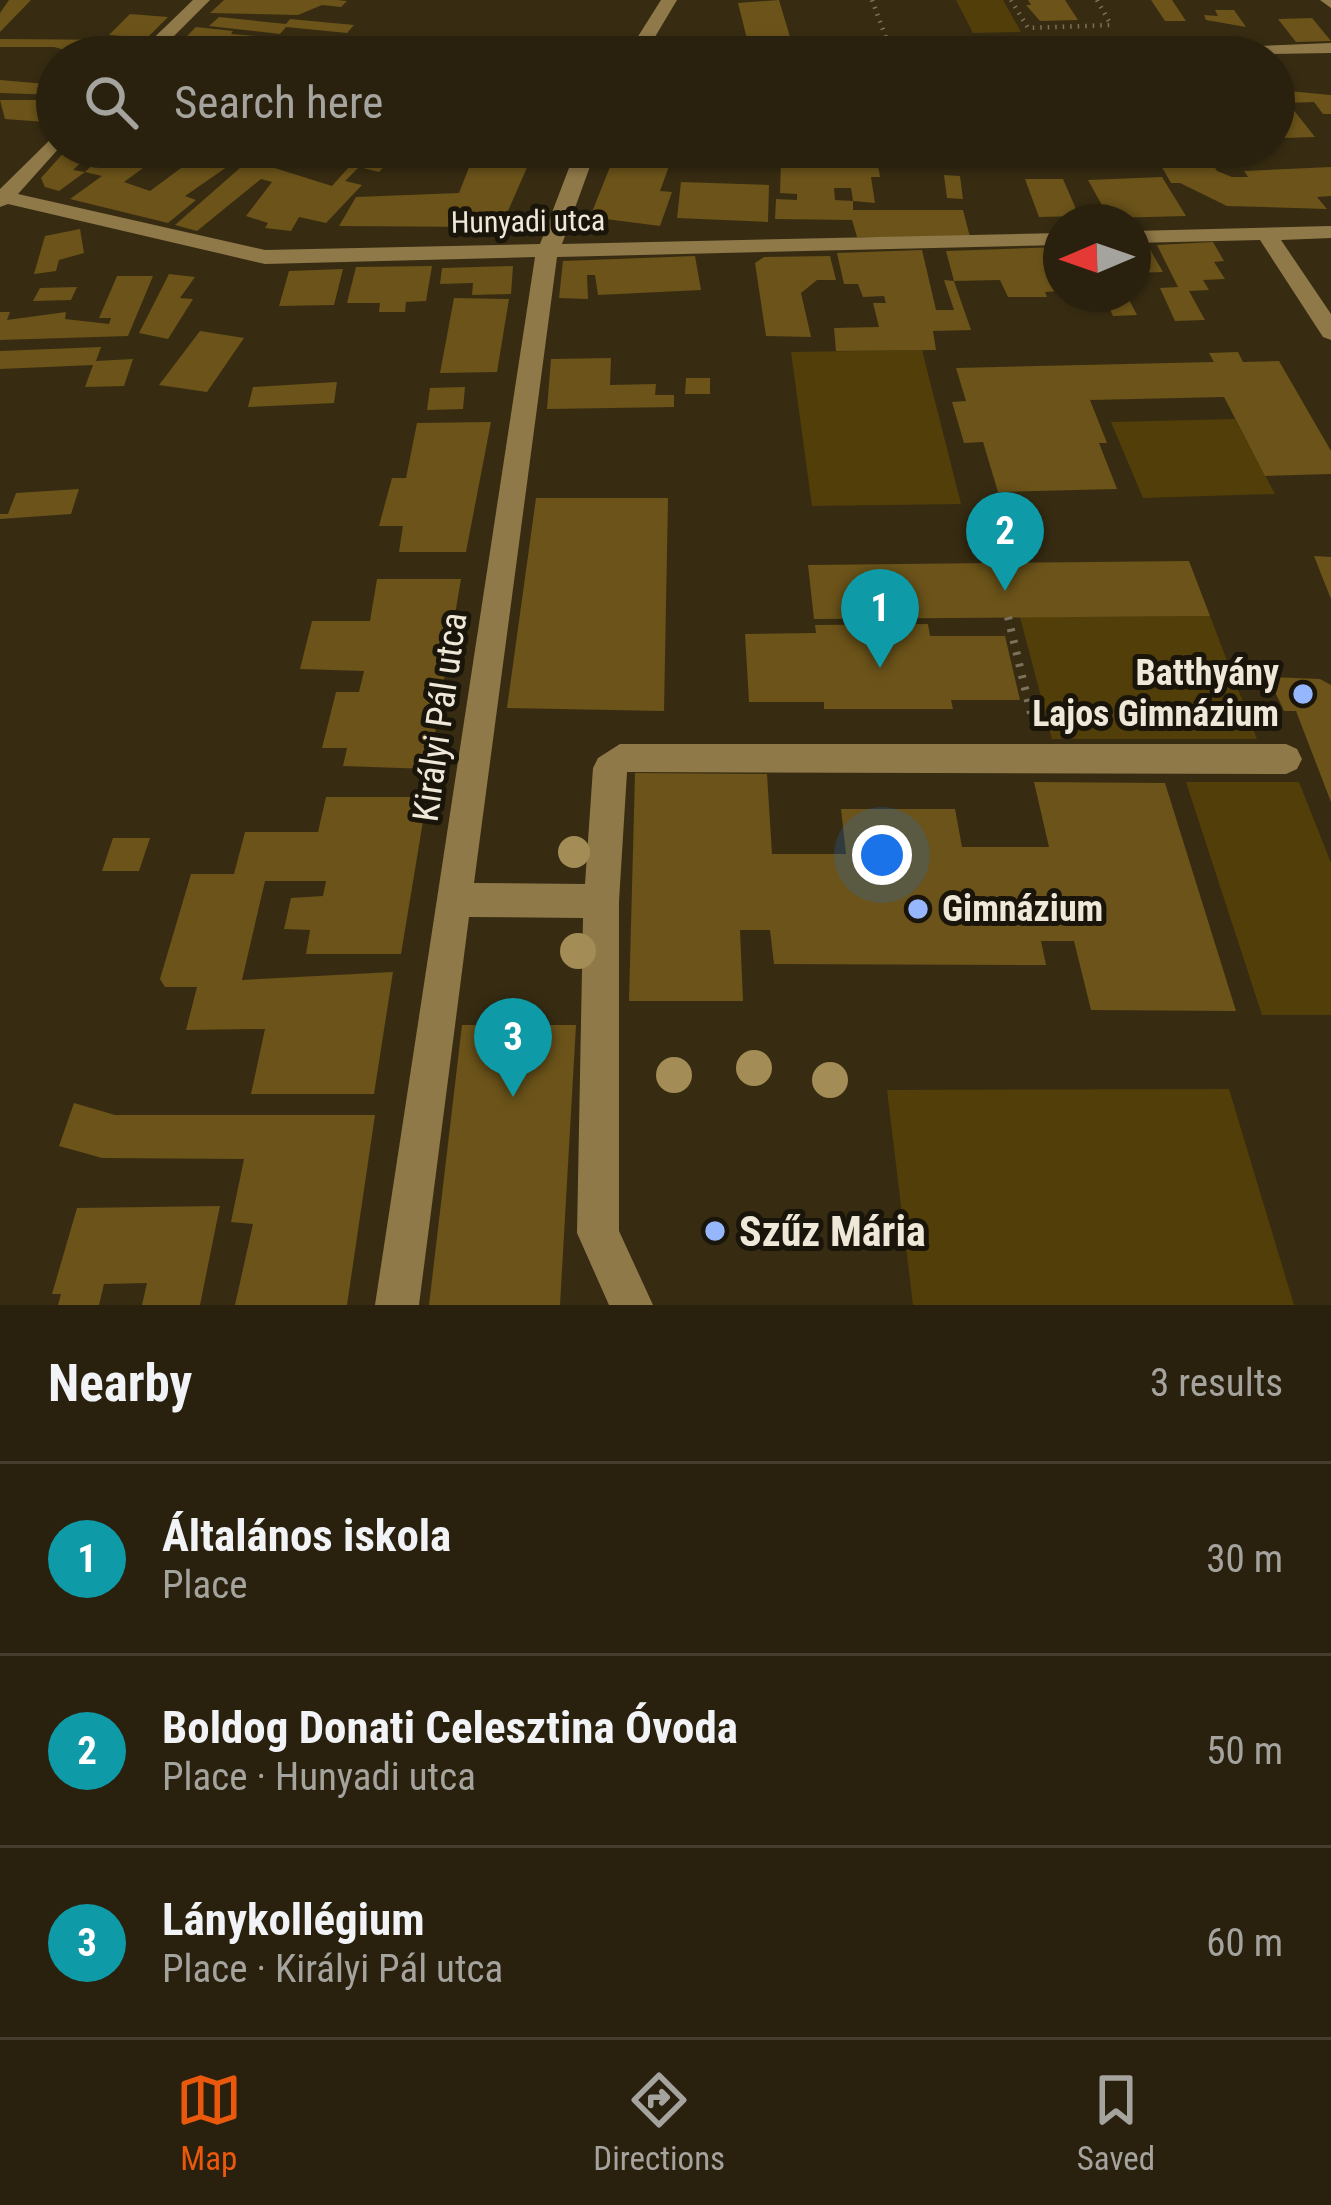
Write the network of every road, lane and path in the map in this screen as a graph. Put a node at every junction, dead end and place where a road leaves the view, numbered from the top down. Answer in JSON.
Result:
{"nodes":[{"id":1,"x":202,"y":0,"type":"edge"},
{"id":2,"x":669,"y":0,"type":"edge"},
{"id":3,"x":872,"y":0,"type":"edge"},
{"id":4,"x":1010,"y":0,"type":"edge"},
{"id":5,"x":1111,"y":25,"type":"dead end"},
{"id":6,"x":164,"y":36,"type":"edge"},
{"id":7,"x":647,"y":36,"type":"edge"},
{"id":8,"x":886,"y":36,"type":"edge"},
{"id":9,"x":1331,"y":48,"type":"edge"},
{"id":10,"x":1295,"y":49,"type":"edge"},
{"id":11,"x":36,"y":162,"type":"edge"},
{"id":12,"x":578,"y":168,"type":"edge"},
{"id":13,"x":2,"y":199,"type":"edge"},
{"id":14,"x":1331,"y":232,"type":"edge"},
{"id":15,"x":1267,"y":234,"type":"junction"},
{"id":16,"x":1151,"y":237,"type":"edge"},
{"id":17,"x":1043,"y":239,"type":"edge"},
{"id":18,"x":547,"y":251,"type":"junction"},
{"id":19,"x":1331,"y":332,"type":"edge"},
{"id":20,"x":1008,"y":617,"type":"dead end"},
{"id":21,"x":1037,"y":739,"type":"dead end"},
{"id":22,"x":1286,"y":759,"type":"dead end"},
{"id":23,"x":454,"y":900,"type":"junction"},
{"id":24,"x":602,"y":901,"type":"junction"},
{"id":25,"x":397,"y":1305,"type":"edge"},
{"id":26,"x":631,"y":1305,"type":"edge"}],
"edges":[{"from":1,"to":6,"type":"street"},
{"from":2,"to":7,"type":"street"},
{"from":3,"to":8,"type":"path"},
{"from":4,"to":5,"type":"path"},
{"from":9,"to":10,"type":"street"},
{"from":11,"to":13,"type":"street"},
{"from":12,"to":18,"type":"street","name":"Királyi Pál utca"},
{"from":13,"to":18,"type":"street","name":"Hunyadi utca"},
{"from":14,"to":15,"type":"street"},
{"from":15,"to":16,"type":"street"},
{"from":15,"to":19,"type":"street"},
{"from":17,"to":18,"type":"street","name":"Hunyadi utca"},
{"from":18,"to":23,"type":"street","name":"Királyi Pál utca"},
{"from":20,"to":21,"type":"path"},
{"from":22,"to":24,"type":"street"},
{"from":23,"to":24,"type":"street"},
{"from":23,"to":25,"type":"street","name":"Királyi Pál utca"},
{"from":24,"to":26,"type":"street"}]}
